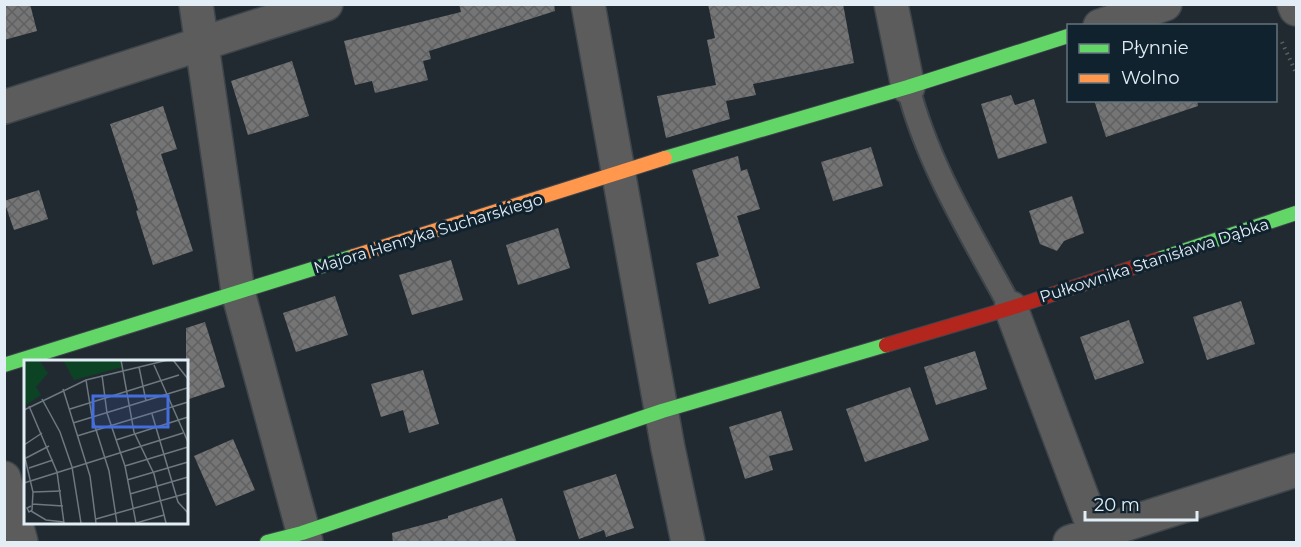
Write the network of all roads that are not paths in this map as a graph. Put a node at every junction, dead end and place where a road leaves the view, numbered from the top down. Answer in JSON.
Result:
{"nodes":[{"id":1,"x":196,"y":4,"type":"edge"},
{"id":2,"x":326,"y":4,"type":"edge"},
{"id":3,"x":588,"y":4,"type":"edge"},
{"id":4,"x":891,"y":4,"type":"edge"},
{"id":5,"x":1165,"y":4,"type":"edge"},
{"id":6,"x":1294,"y":4,"type":"edge"},
{"id":7,"x":1288,"y":23,"type":"edge"},
{"id":8,"x":1106,"y":24,"type":"edge"},
{"id":9,"x":1067,"y":36,"type":"edge"},
{"id":10,"x":200,"y":44,"type":"junction"},
{"id":11,"x":908,"y":87,"type":"junction"},
{"id":12,"x":4,"y":106,"type":"edge"},
{"id":13,"x":617,"y":172,"type":"junction"},
{"id":14,"x":1296,"y":213,"type":"edge"},
{"id":15,"x":238,"y":292,"type":"junction"},
{"id":16,"x":1011,"y":308,"type":"junction"},
{"id":17,"x":4,"y":365,"type":"edge"},
{"id":18,"x":663,"y":411,"type":"junction"},
{"id":19,"x":1296,"y":470,"type":"edge"},
{"id":20,"x":4,"y":478,"type":"edge"},
{"id":21,"x":304,"y":538,"type":"edge"},
{"id":22,"x":1088,"y":540,"type":"edge"},
{"id":23,"x":21,"y":543,"type":"edge"},
{"id":24,"x":267,"y":543,"type":"edge"},
{"id":25,"x":688,"y":543,"type":"edge"}],
"edges":[{"from":1,"to":10,"type":"street"},
{"from":2,"to":10,"type":"street"},
{"from":3,"to":13,"type":"street"},
{"from":4,"to":11,"type":"street"},
{"from":5,"to":8,"type":"street"},
{"from":6,"to":7,"type":"street"},
{"from":9,"to":11,"type":"street"},
{"from":10,"to":12,"type":"street"},
{"from":10,"to":15,"type":"street"},
{"from":11,"to":13,"type":"street","name":"Majora Henryka Sucharskiego"},
{"from":11,"to":16,"type":"lane"},
{"from":13,"to":15,"type":"street","name":"Majora Henryka Sucharskiego"},
{"from":13,"to":18,"type":"street"},
{"from":14,"to":16,"type":"street","name":"Pułkownika Stanisława Dąbka"},
{"from":15,"to":17,"type":"street","name":"Majora Henryka Sucharskiego"},
{"from":15,"to":21,"type":"street"},
{"from":16,"to":18,"type":"street"},
{"from":16,"to":22,"type":"street"},
{"from":18,"to":21,"type":"street"},
{"from":18,"to":25,"type":"street"},
{"from":19,"to":22,"type":"street"},
{"from":20,"to":23,"type":"street"},
{"from":21,"to":24,"type":"street"}]}
